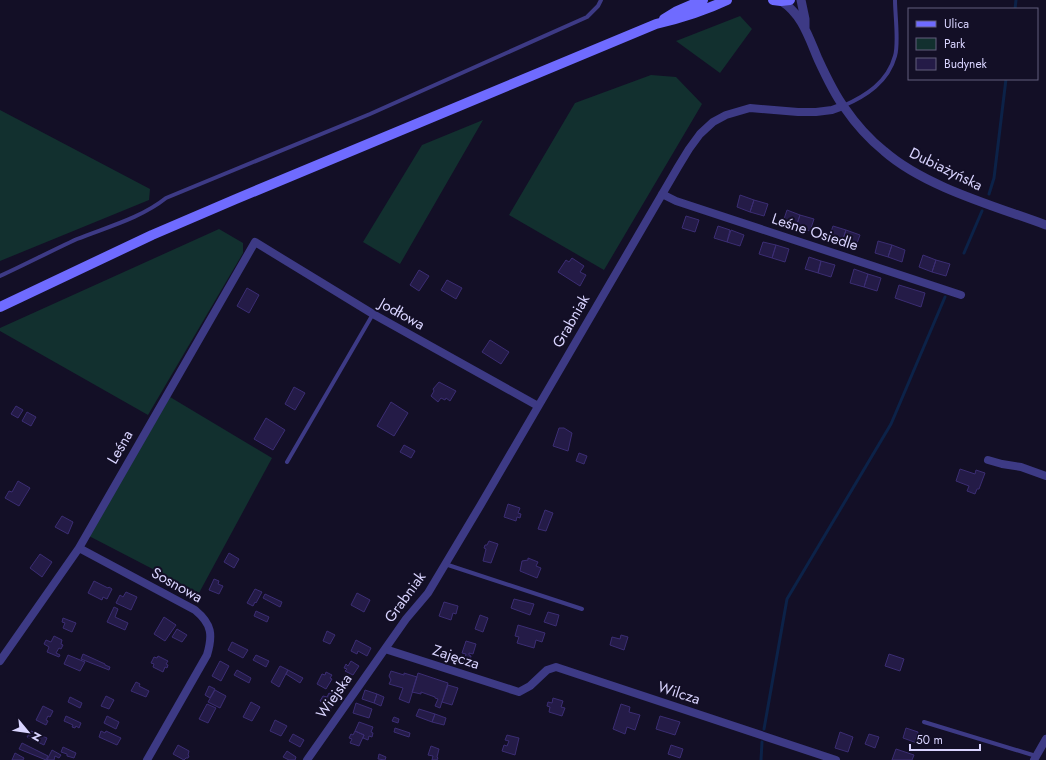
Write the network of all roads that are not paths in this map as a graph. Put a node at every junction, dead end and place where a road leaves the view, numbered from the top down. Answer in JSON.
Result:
{"nodes":[{"id":1,"x":601,"y":0,"type":"edge"},
{"id":2,"x":703,"y":0,"type":"edge"},
{"id":3,"x":727,"y":0,"type":"edge"},
{"id":4,"x":782,"y":0,"type":"edge"},
{"id":5,"x":801,"y":0,"type":"edge"},
{"id":6,"x":895,"y":0,"type":"edge"},
{"id":7,"x":656,"y":24,"type":"junction"},
{"id":8,"x":806,"y":28,"type":"junction"},
{"id":9,"x":843,"y":106,"type":"junction"},
{"id":10,"x":662,"y":194,"type":"junction"},
{"id":11,"x":1046,"y":225,"type":"edge"},
{"id":12,"x":255,"y":242,"type":"joint"},
{"id":13,"x":0,"y":276,"type":"edge"},
{"id":14,"x":961,"y":295,"type":"dead end"},
{"id":15,"x":0,"y":307,"type":"edge"},
{"id":16,"x":373,"y":314,"type":"junction"},
{"id":17,"x":538,"y":406,"type":"junction"},
{"id":18,"x":988,"y":460,"type":"dead end"},
{"id":19,"x":287,"y":462,"type":"dead end"},
{"id":20,"x":1046,"y":476,"type":"edge"},
{"id":21,"x":79,"y":548,"type":"junction"},
{"id":22,"x":445,"y":564,"type":"junction"},
{"id":23,"x":582,"y":608,"type":"dead end"},
{"id":24,"x":385,"y":649,"type":"junction"},
{"id":25,"x":0,"y":661,"type":"edge"},
{"id":26,"x":519,"y":692,"type":"joint"},
{"id":27,"x":924,"y":722,"type":"dead end"},
{"id":28,"x":1046,"y":739,"type":"edge"},
{"id":29,"x":1035,"y":758,"type":"edge"},
{"id":30,"x":147,"y":760,"type":"edge"},
{"id":31,"x":307,"y":760,"type":"edge"},
{"id":32,"x":836,"y":760,"type":"edge"}],
"edges":[{"from":1,"to":13,"type":"lane"},
{"from":2,"to":7,"type":"main road"},
{"from":3,"to":7,"type":"main road"},
{"from":4,"to":8,"type":"street","name":"Dubiażyńska"},
{"from":5,"to":8,"type":"street","name":"Dubiażyńska"},
{"from":6,"to":9,"type":"lane"},
{"from":7,"to":15,"type":"main road"},
{"from":8,"to":9,"type":"street","name":"Dubiażyńska"},
{"from":9,"to":10,"type":"street","name":"Grabniak"},
{"from":9,"to":11,"type":"street","name":"Dubiażyńska"},
{"from":10,"to":14,"type":"street","name":"Leśne Osiedle"},
{"from":10,"to":17,"type":"street","name":"Grabniak"},
{"from":12,"to":16,"type":"street","name":"Jodłowa"},
{"from":12,"to":21,"type":"street","name":"Leśna"},
{"from":16,"to":17,"type":"street","name":"Jodłowa"},
{"from":16,"to":19,"type":"lane"},
{"from":17,"to":22,"type":"street","name":"Grabniak"},
{"from":18,"to":20,"type":"street"},
{"from":21,"to":25,"type":"street","name":"Leśna"},
{"from":21,"to":30,"type":"street","name":"Sosnowa"},
{"from":22,"to":23,"type":"lane"},
{"from":22,"to":24,"type":"street","name":"Grabniak"},
{"from":24,"to":26,"type":"street","name":"Zajęcza"},
{"from":24,"to":31,"type":"street","name":"Wiejska"},
{"from":26,"to":32,"type":"street","name":"Wilcza"},
{"from":27,"to":29,"type":"lane"},
{"from":28,"to":29,"type":"street"}]}
